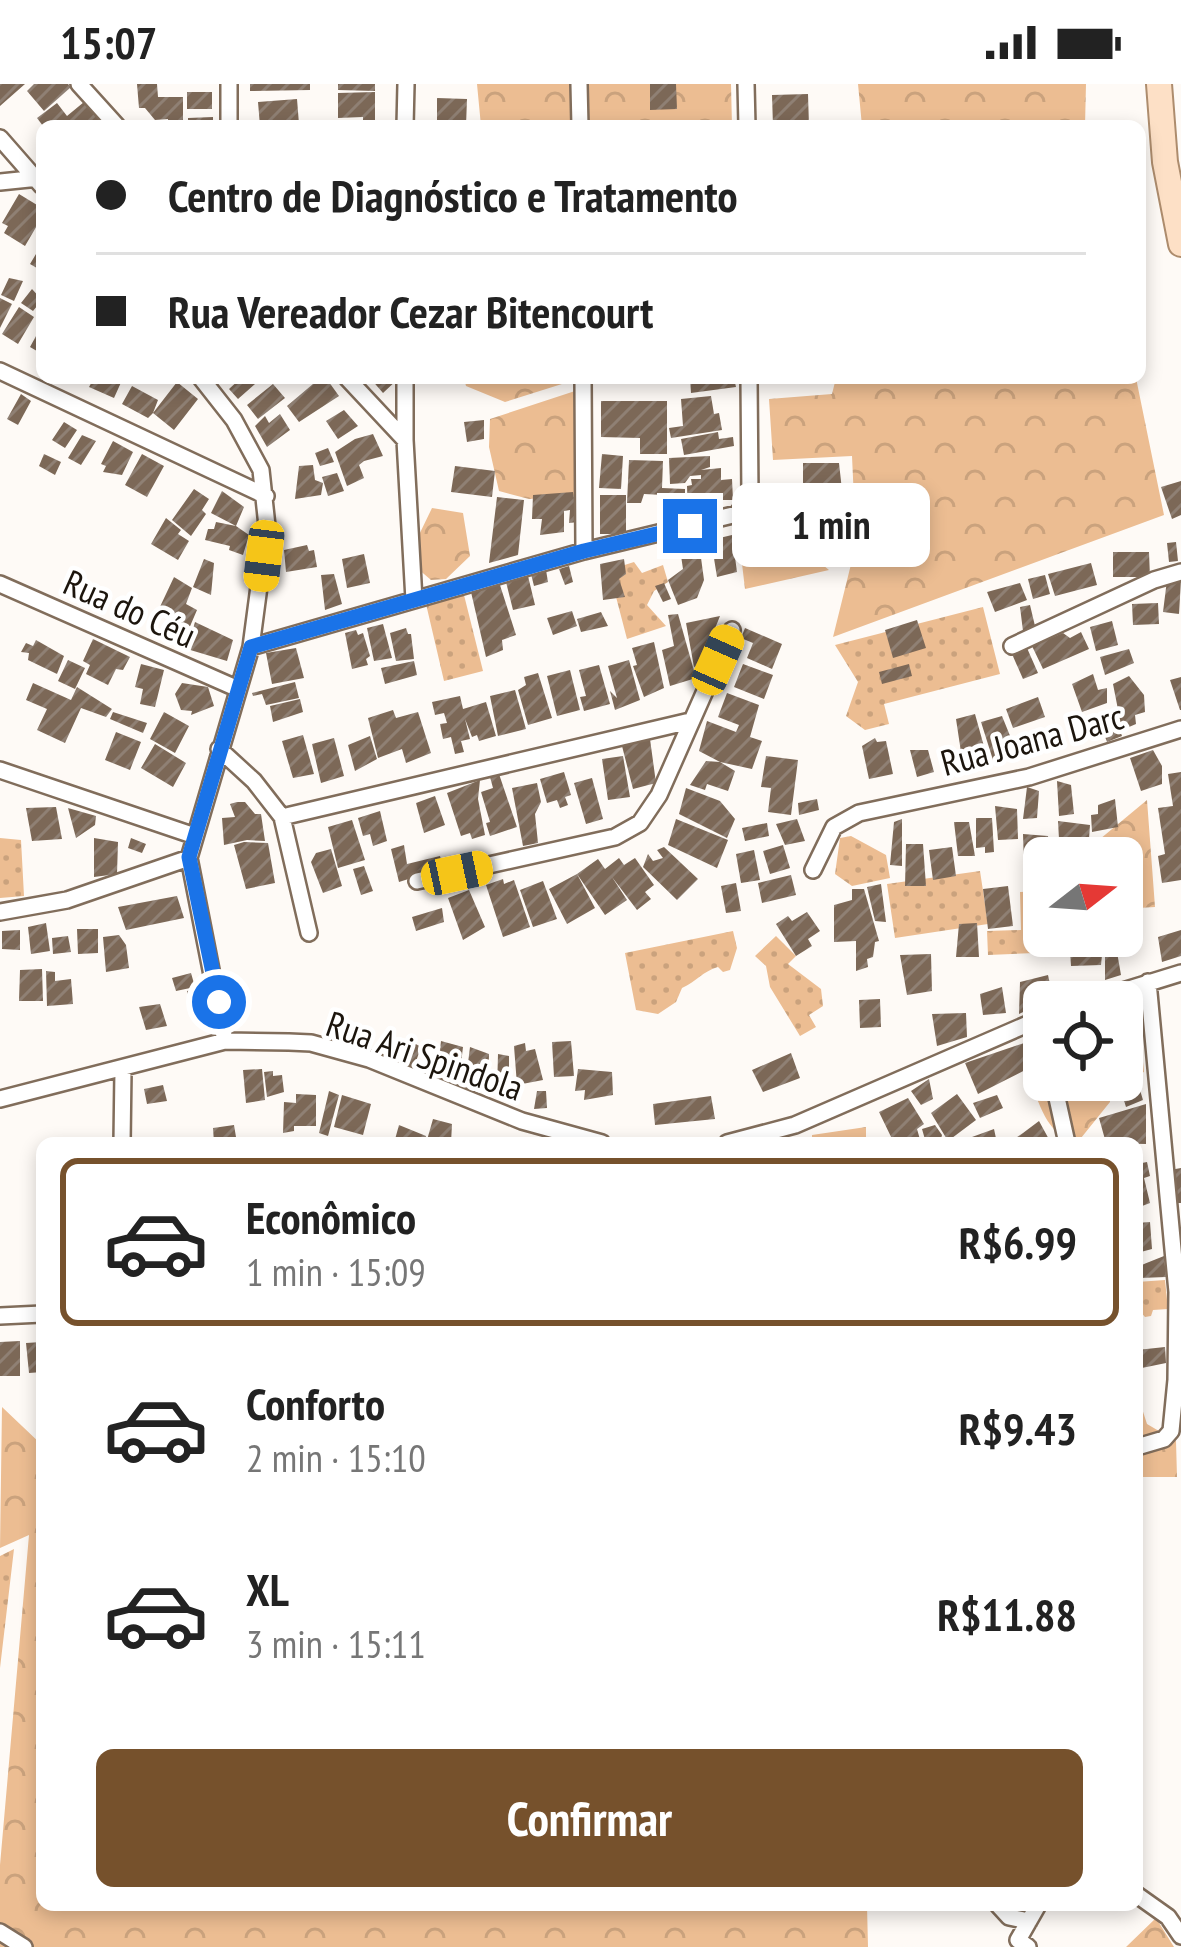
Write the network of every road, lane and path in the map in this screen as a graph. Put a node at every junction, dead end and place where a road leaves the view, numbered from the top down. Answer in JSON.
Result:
{"nodes":[{"id":1,"x":79,"y":84,"type":"edge"},
{"id":2,"x":229,"y":84,"type":"edge"},
{"id":3,"x":406,"y":84,"type":"edge"},
{"id":4,"x":579,"y":84,"type":"edge"},
{"id":5,"x":746,"y":84,"type":"edge"},
{"id":6,"x":1159,"y":84,"type":"edge"},
{"id":7,"x":111,"y":120,"type":"edge"},
{"id":8,"x":229,"y":120,"type":"edge"},
{"id":9,"x":405,"y":120,"type":"edge"},
{"id":10,"x":580,"y":120,"type":"edge"},
{"id":11,"x":747,"y":120,"type":"edge"},
{"id":12,"x":0,"y":138,"type":"edge"},
{"id":13,"x":36,"y":177,"type":"edge"},
{"id":14,"x":36,"y":181,"type":"edge"},
{"id":15,"x":0,"y":182,"type":"edge"},
{"id":16,"x":1181,"y":244,"type":"edge"},
{"id":17,"x":0,"y":371,"type":"edge"},
{"id":18,"x":205,"y":384,"type":"edge"},
{"id":19,"x":352,"y":384,"type":"edge"},
{"id":20,"x":405,"y":384,"type":"edge"},
{"id":21,"x":583,"y":384,"type":"edge"},
{"id":22,"x":748,"y":384,"type":"edge"},
{"id":23,"x":405,"y":440,"type":"junction"},
{"id":24,"x":266,"y":496,"type":"junction"},
{"id":25,"x":584,"y":551,"type":"junction"},
{"id":26,"x":1181,"y":572,"type":"edge"},
{"id":27,"x":0,"y":584,"type":"edge"},
{"id":28,"x":414,"y":600,"type":"junction"},
{"id":29,"x":732,"y":630,"type":"dead end"},
{"id":30,"x":1012,"y":646,"type":"dead end"},
{"id":31,"x":251,"y":647,"type":"junction"},
{"id":32,"x":236,"y":688,"type":"junction"},
{"id":33,"x":690,"y":721,"type":"junction"},
{"id":34,"x":1181,"y":729,"type":"edge"},
{"id":35,"x":219,"y":749,"type":"junction"},
{"id":36,"x":0,"y":770,"type":"edge"},
{"id":37,"x":282,"y":817,"type":"junction"},
{"id":38,"x":195,"y":836,"type":"junction"},
{"id":39,"x":189,"y":857,"type":"junction"},
{"id":40,"x":813,"y":870,"type":"dead end"},
{"id":41,"x":417,"y":881,"type":"dead end"},
{"id":42,"x":0,"y":911,"type":"edge"},
{"id":43,"x":309,"y":933,"type":"dead end"},
{"id":44,"x":1181,"y":973,"type":"edge"},
{"id":45,"x":1148,"y":982,"type":"junction"},
{"id":46,"x":1143,"y":984,"type":"edge"},
{"id":47,"x":1023,"y":1026,"type":"edge"},
{"id":48,"x":225,"y":1041,"type":"junction"},
{"id":49,"x":123,"y":1070,"type":"junction"},
{"id":50,"x":0,"y":1099,"type":"edge"},
{"id":51,"x":1058,"y":1101,"type":"edge"},
{"id":52,"x":122,"y":1137,"type":"edge"},
{"id":53,"x":580,"y":1137,"type":"edge"},
{"id":54,"x":750,"y":1137,"type":"edge"},
{"id":55,"x":1066,"y":1137,"type":"edge"},
{"id":56,"x":36,"y":1314,"type":"edge"},
{"id":57,"x":0,"y":1316,"type":"edge"},
{"id":58,"x":1144,"y":1446,"type":"edge"},
{"id":59,"x":1143,"y":1899,"type":"edge"},
{"id":60,"x":1004,"y":1911,"type":"edge"},
{"id":61,"x":1035,"y":1911,"type":"edge"},
{"id":62,"x":1029,"y":1921,"type":"junction"},
{"id":63,"x":0,"y":1932,"type":"edge"},
{"id":64,"x":1181,"y":1936,"type":"edge"},
{"id":65,"x":24,"y":1947,"type":"edge"},
{"id":66,"x":1028,"y":1947,"type":"edge"}],
"edges":[{"from":1,"to":7,"type":"street"},
{"from":2,"to":8,"type":"street"},
{"from":3,"to":9,"type":"street"},
{"from":4,"to":10,"type":"street"},
{"from":5,"to":11,"type":"street"},
{"from":6,"to":16,"type":"main road"},
{"from":12,"to":13,"type":"street"},
{"from":14,"to":15,"type":"street"},
{"from":17,"to":24,"type":"street"},
{"from":18,"to":24,"type":"street"},
{"from":19,"to":23,"type":"street"},
{"from":20,"to":23,"type":"street"},
{"from":21,"to":25,"type":"street"},
{"from":22,"to":25,"type":"street"},
{"from":23,"to":28,"type":"street"},
{"from":24,"to":31,"type":"street"},
{"from":25,"to":28,"type":"street"},
{"from":26,"to":30,"type":"street"},
{"from":27,"to":32,"type":"street","name":"Rua do Céu"},
{"from":28,"to":31,"type":"street"},
{"from":29,"to":33,"type":"street"},
{"from":31,"to":32,"type":"street"},
{"from":32,"to":35,"type":"street"},
{"from":33,"to":37,"type":"street"},
{"from":33,"to":41,"type":"street"},
{"from":34,"to":40,"type":"street","name":"Rua Joana Darc"},
{"from":35,"to":37,"type":"street"},
{"from":35,"to":38,"type":"street"},
{"from":36,"to":38,"type":"street"},
{"from":37,"to":43,"type":"street"},
{"from":38,"to":39,"type":"street"},
{"from":39,"to":42,"type":"street"},
{"from":39,"to":48,"type":"street"},
{"from":44,"to":45,"type":"street"},
{"from":45,"to":46,"type":"street"},
{"from":45,"to":58,"type":"street"},
{"from":47,"to":54,"type":"street"},
{"from":48,"to":49,"type":"street","name":"Rua Ari Spindola"},
{"from":48,"to":53,"type":"street","name":"Rua Ari Spindola"},
{"from":49,"to":50,"type":"street","name":"Rua Ari Spindola"},
{"from":49,"to":52,"type":"street"},
{"from":51,"to":55,"type":"street"},
{"from":56,"to":57,"type":"street"},
{"from":59,"to":64,"type":"street"},
{"from":60,"to":62,"type":"street"},
{"from":61,"to":62,"type":"street"},
{"from":62,"to":66,"type":"street"},
{"from":63,"to":65,"type":"street"}]}
